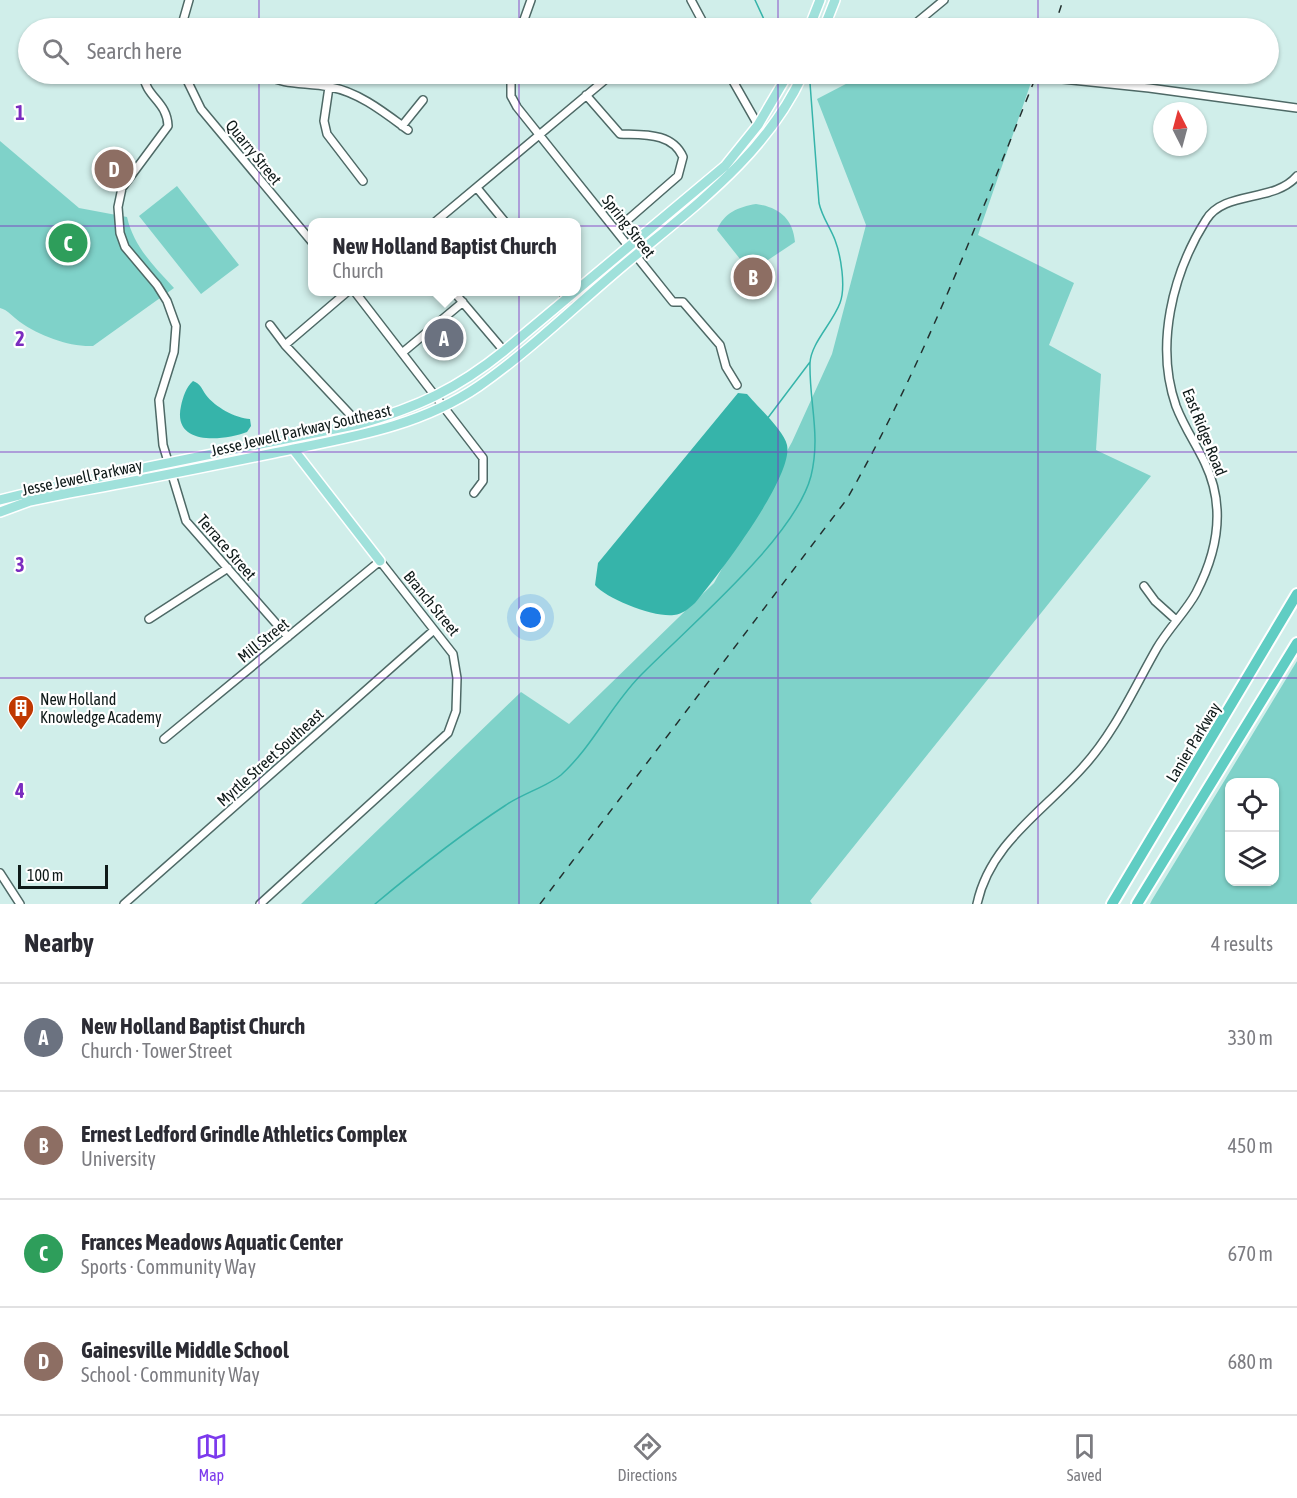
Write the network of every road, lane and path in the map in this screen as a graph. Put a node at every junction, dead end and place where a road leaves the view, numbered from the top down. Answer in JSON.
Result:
{"nodes":[{"id":1,"x":189,"y":0,"type":"edge"},
{"id":2,"x":531,"y":0,"type":"edge"},
{"id":3,"x":691,"y":0,"type":"edge"},
{"id":4,"x":820,"y":0,"type":"edge"},
{"id":5,"x":835,"y":0,"type":"edge"},
{"id":6,"x":944,"y":0,"type":"edge"},
{"id":7,"x":184,"y":18,"type":"edge"},
{"id":8,"x":525,"y":18,"type":"edge"},
{"id":9,"x":701,"y":18,"type":"edge"},
{"id":10,"x":813,"y":18,"type":"edge"},
{"id":11,"x":828,"y":18,"type":"edge"},
{"id":12,"x":922,"y":18,"type":"edge"},
{"id":13,"x":145,"y":84,"type":"edge"},
{"id":14,"x":189,"y":84,"type":"edge"},
{"id":15,"x":287,"y":84,"type":"edge"},
{"id":16,"x":511,"y":84,"type":"edge"},
{"id":17,"x":600,"y":84,"type":"edge"},
{"id":18,"x":735,"y":84,"type":"edge"},
{"id":19,"x":782,"y":84,"type":"edge"},
{"id":20,"x":798,"y":84,"type":"edge"},
{"id":21,"x":1111,"y":84,"type":"edge"},
{"id":22,"x":330,"y":87,"type":"junction"},
{"id":23,"x":586,"y":96,"type":"junction"},
{"id":24,"x":423,"y":100,"type":"dead end"},
{"id":25,"x":1297,"y":108,"type":"edge"},
{"id":26,"x":758,"y":125,"type":"junction"},
{"id":27,"x":537,"y":134,"type":"junction"},
{"id":28,"x":1297,"y":176,"type":"edge"},
{"id":29,"x":363,"y":181,"type":"dead end"},
{"id":30,"x":477,"y":188,"type":"junction"},
{"id":31,"x":440,"y":218,"type":"edge"},
{"id":32,"x":502,"y":218,"type":"edge"},
{"id":33,"x":616,"y":230,"type":"junction"},
{"id":34,"x":308,"y":237,"type":"edge"},
{"id":35,"x":633,"y":251,"type":"junction"},
{"id":36,"x":581,"y":285,"type":"edge"},
{"id":37,"x":341,"y":296,"type":"edge"},
{"id":38,"x":359,"y":296,"type":"edge"},
{"id":39,"x":458,"y":296,"type":"edge"},
{"id":40,"x":564,"y":296,"type":"edge"},
{"id":41,"x":463,"y":302,"type":"junction"},
{"id":42,"x":270,"y":325,"type":"dead end"},
{"id":43,"x":285,"y":345,"type":"junction"},
{"id":44,"x":504,"y":351,"type":"junction"},
{"id":45,"x":402,"y":353,"type":"junction"},
{"id":46,"x":737,"y":385,"type":"dead end"},
{"id":47,"x":436,"y":397,"type":"junction"},
{"id":48,"x":443,"y":406,"type":"junction"},
{"id":49,"x":360,"y":424,"type":"junction"},
{"id":50,"x":293,"y":449,"type":"junction"},
{"id":51,"x":169,"y":463,"type":"junction"},
{"id":52,"x":171,"y":474,"type":"junction"},
{"id":53,"x":474,"y":493,"type":"dead end"},
{"id":54,"x":0,"y":500,"type":"edge"},
{"id":55,"x":0,"y":512,"type":"edge"},
{"id":56,"x":380,"y":561,"type":"junction"},
{"id":57,"x":228,"y":568,"type":"junction"},
{"id":58,"x":1144,"y":586,"type":"dead end"},
{"id":59,"x":1297,"y":594,"type":"edge"},
{"id":60,"x":149,"y":619,"type":"dead end"},
{"id":61,"x":1175,"y":619,"type":"junction"},
{"id":62,"x":434,"y":630,"type":"junction"},
{"id":63,"x":288,"y":637,"type":"junction"},
{"id":64,"x":1297,"y":643,"type":"edge"},
{"id":65,"x":164,"y":739,"type":"dead end"},
{"id":66,"x":0,"y":873,"type":"edge"},
{"id":67,"x":20,"y":904,"type":"edge"},
{"id":68,"x":124,"y":904,"type":"edge"},
{"id":69,"x":260,"y":904,"type":"edge"},
{"id":70,"x":977,"y":904,"type":"edge"},
{"id":71,"x":1112,"y":904,"type":"edge"},
{"id":72,"x":1137,"y":904,"type":"edge"}],
"edges":[{"from":1,"to":7,"type":"street"},
{"from":2,"to":8,"type":"street"},
{"from":3,"to":9,"type":"street"},
{"from":4,"to":10,"type":"main road"},
{"from":5,"to":11,"type":"main road"},
{"from":6,"to":12,"type":"street"},
{"from":13,"to":51,"type":"street","name":"Terrace Street"},
{"from":14,"to":34,"type":"street","name":"Quarry Street"},
{"from":15,"to":22,"type":"street"},
{"from":16,"to":27,"type":"street","name":"Spring Street"},
{"from":17,"to":23,"type":"street"},
{"from":18,"to":26,"type":"street"},
{"from":19,"to":26,"type":"main road","name":"Jesse Jewell Parkway Southeast"},
{"from":20,"to":35,"type":"main road","name":"Jesse Jewell Parkway Southeast"},
{"from":21,"to":25,"type":"street"},
{"from":22,"to":24,"type":"street"},
{"from":22,"to":29,"type":"street"},
{"from":23,"to":27,"type":"street"},
{"from":23,"to":33,"type":"street"},
{"from":26,"to":35,"type":"main road","name":"Jesse Jewell Parkway Southeast"},
{"from":27,"to":30,"type":"street"},
{"from":27,"to":33,"type":"street","name":"Spring Street"},
{"from":28,"to":61,"type":"street","name":"East Ridge Road"},
{"from":30,"to":31,"type":"street"},
{"from":30,"to":32,"type":"street"},
{"from":33,"to":35,"type":"street","name":"Spring Street"},
{"from":35,"to":36,"type":"main road","name":"Jesse Jewell Parkway Southeast"},
{"from":35,"to":46,"type":"street","name":"Spring Street"},
{"from":35,"to":48,"type":"main road","name":"Jesse Jewell Parkway Southeast"},
{"from":37,"to":43,"type":"street"},
{"from":38,"to":45,"type":"street"},
{"from":39,"to":41,"type":"street"},
{"from":40,"to":44,"type":"main road","name":"Jesse Jewell Parkway Southeast"},
{"from":41,"to":44,"type":"street"},
{"from":41,"to":45,"type":"street"},
{"from":42,"to":43,"type":"street"},
{"from":43,"to":49,"type":"street"},
{"from":44,"to":47,"type":"main road","name":"Jesse Jewell Parkway Southeast"},
{"from":45,"to":47,"type":"street"},
{"from":47,"to":48,"type":"street"},
{"from":47,"to":49,"type":"main road","name":"Jesse Jewell Parkway Southeast"},
{"from":48,"to":50,"type":"main road","name":"Jesse Jewell Parkway Southeast"},
{"from":48,"to":53,"type":"street"},
{"from":49,"to":51,"type":"main road","name":"Jesse Jewell Parkway Southeast"},
{"from":50,"to":52,"type":"main road","name":"Jesse Jewell Parkway Southeast"},
{"from":50,"to":56,"type":"main road","name":"Branch Street"},
{"from":51,"to":52,"type":"street","name":"Terrace Street"},
{"from":51,"to":54,"type":"main road","name":"Jesse Jewell Parkway"},
{"from":52,"to":55,"type":"main road","name":"Jesse Jewell Parkway"},
{"from":52,"to":57,"type":"street","name":"Terrace Street"},
{"from":56,"to":62,"type":"street","name":"Branch Street"},
{"from":56,"to":63,"type":"street","name":"Mill Street"},
{"from":57,"to":60,"type":"street"},
{"from":57,"to":63,"type":"street","name":"Terrace Street"},
{"from":58,"to":61,"type":"street"},
{"from":59,"to":71,"type":"highway","name":"Lanier Parkway"},
{"from":61,"to":70,"type":"street","name":"East Ridge Road"},
{"from":62,"to":68,"type":"street","name":"Myrtle Street Southeast"},
{"from":62,"to":69,"type":"street","name":"Branch Street"},
{"from":63,"to":65,"type":"street","name":"Mill Street"},
{"from":64,"to":72,"type":"highway"},
{"from":66,"to":67,"type":"street"}]}
